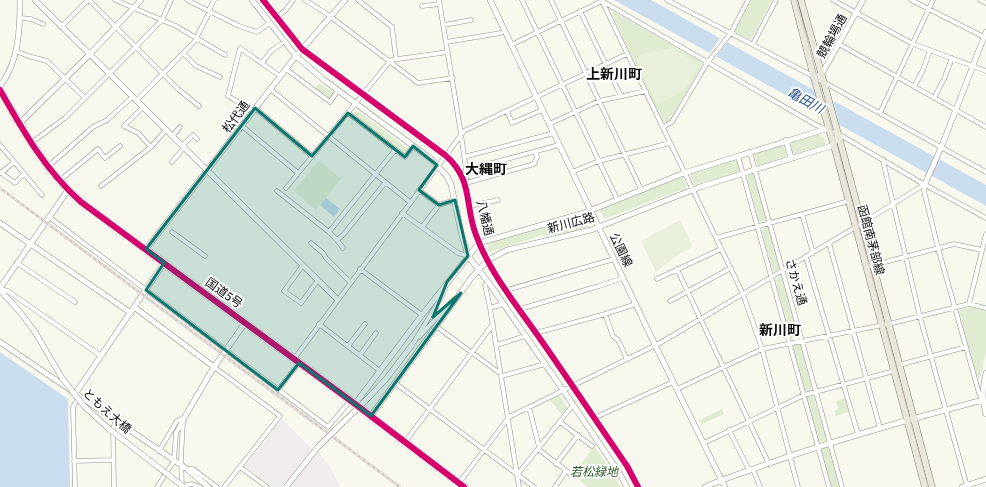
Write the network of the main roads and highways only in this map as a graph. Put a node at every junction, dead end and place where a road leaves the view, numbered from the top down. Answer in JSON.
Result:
{"nodes":[{"id":1,"x":794,"y":0,"type":"edge"},
{"id":2,"x":801,"y":0,"type":"edge"},
{"id":3,"x":0,"y":90,"type":"edge"},
{"id":4,"x":870,"y":266,"type":"junction"},
{"id":5,"x":885,"y":325,"type":"junction"},
{"id":6,"x":910,"y":419,"type":"junction"},
{"id":7,"x":462,"y":485,"type":"edge"},
{"id":8,"x":925,"y":487,"type":"edge"},
{"id":9,"x":932,"y":487,"type":"edge"}],
"edges":[{"from":1,"to":4,"type":"main road","name":"函館南茅部線"},
{"from":2,"to":4,"type":"main road","name":"函館南茅部線"},
{"from":3,"to":7,"type":"highway","name":"国道5号"},
{"from":4,"to":5,"type":"main road","name":"函館南茅部線"},
{"from":5,"to":6,"type":"main road","name":"函館南茅部線"},
{"from":5,"to":6,"type":"main road","name":"函館南茅部線"},
{"from":6,"to":8,"type":"main road","name":"函館南茅部線"},
{"from":6,"to":9,"type":"main road","name":"函館南茅部線"}]}
